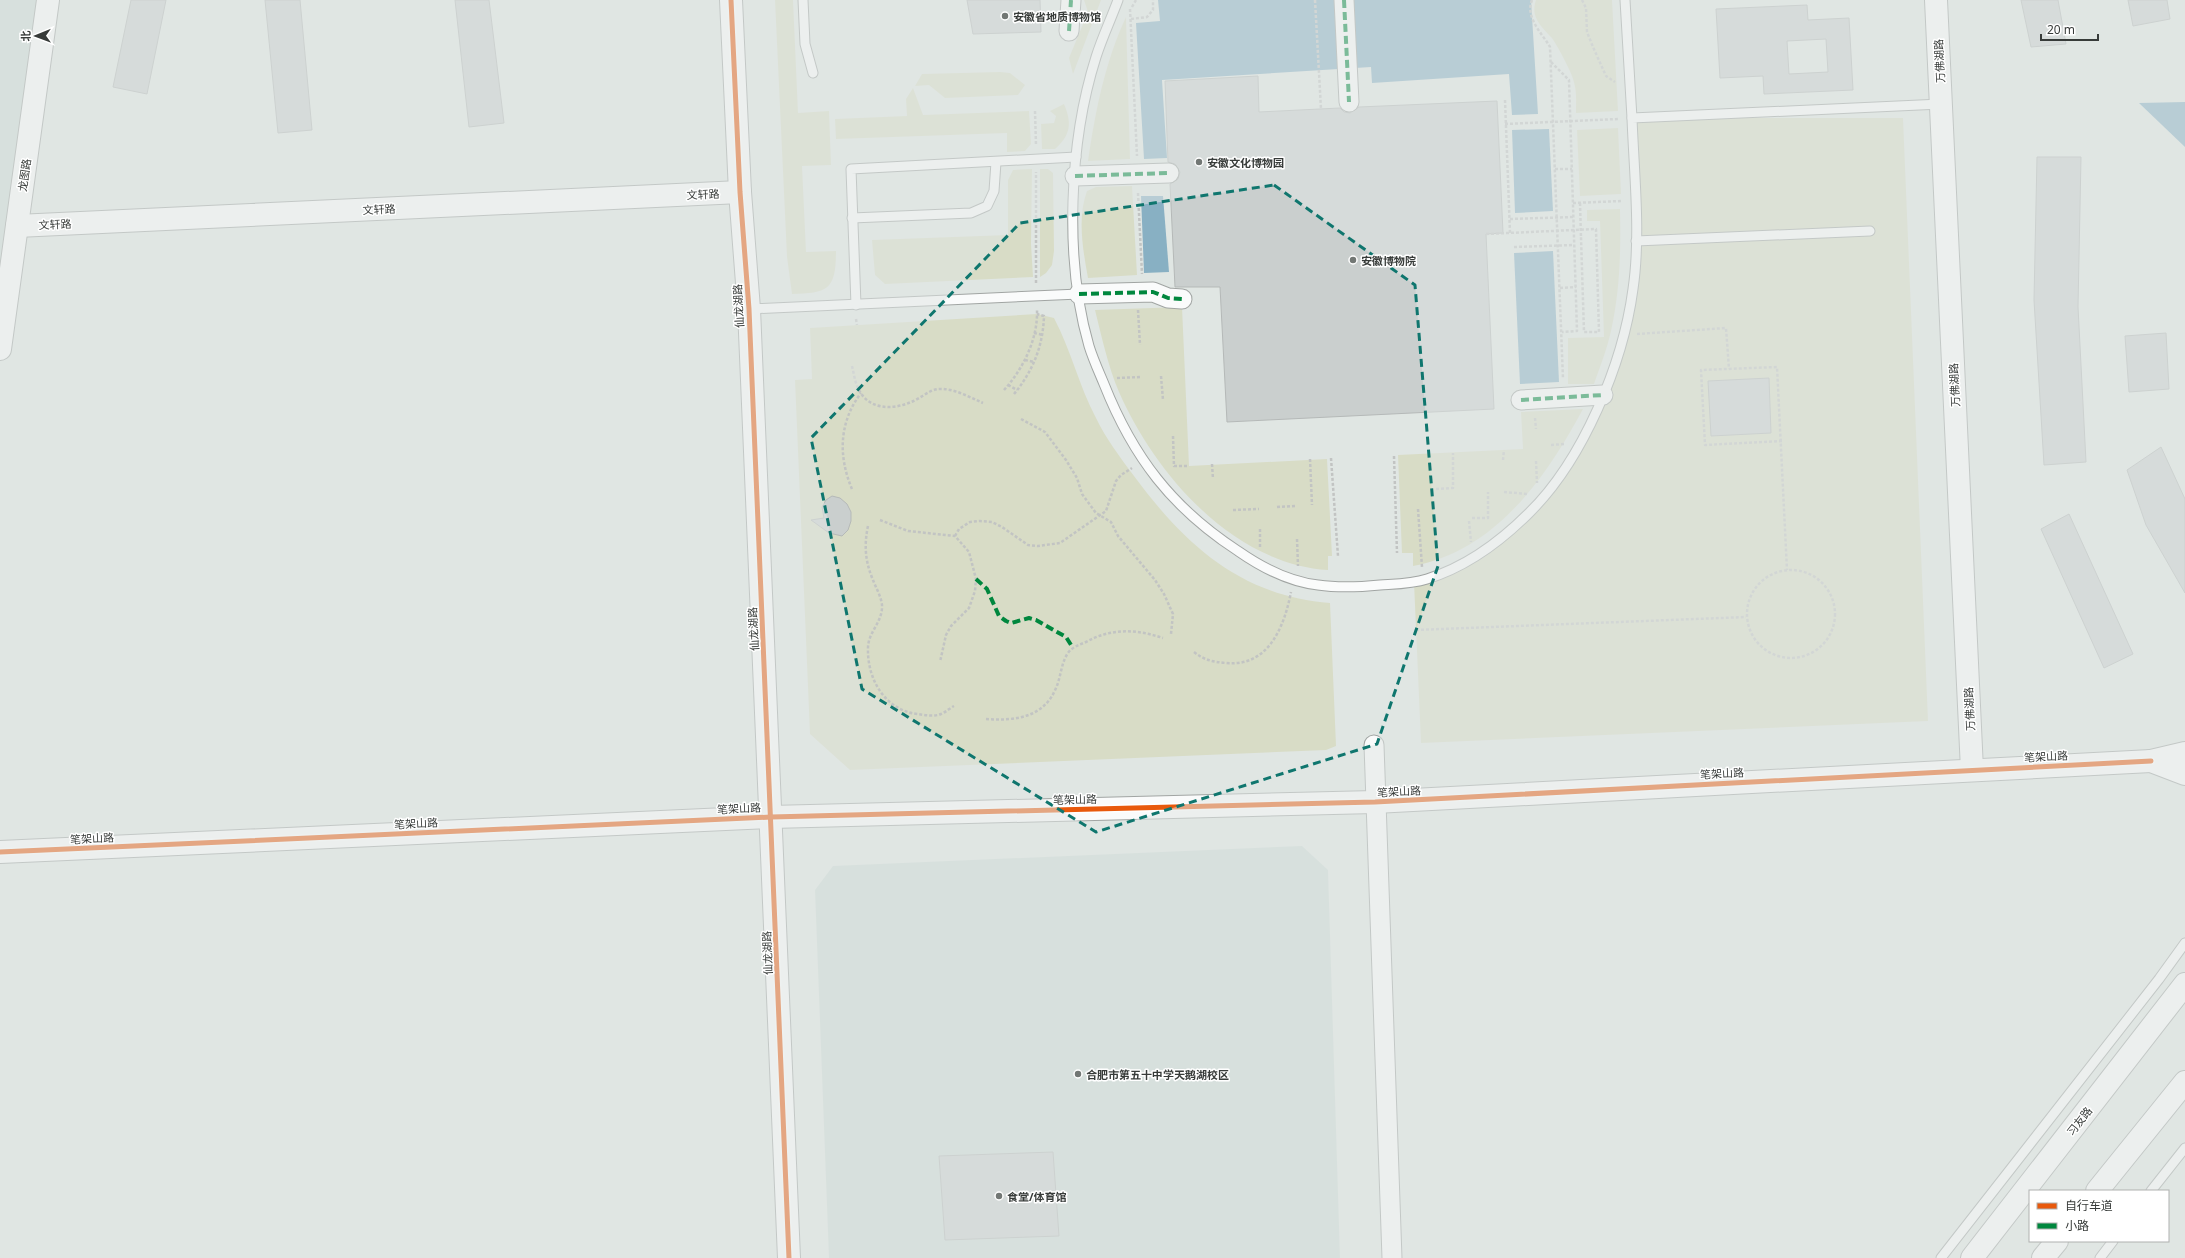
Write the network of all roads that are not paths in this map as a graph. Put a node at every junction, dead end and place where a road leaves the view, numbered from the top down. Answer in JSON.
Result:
{"nodes":[{"id":1,"x":48,"y":0,"type":"edge"},
{"id":2,"x":731,"y":0,"type":"edge"},
{"id":3,"x":803,"y":0,"type":"edge"},
{"id":4,"x":1071,"y":0,"type":"edge"},
{"id":5,"x":1344,"y":0,"type":"edge"},
{"id":6,"x":1625,"y":0,"type":"edge"},
{"id":7,"x":1936,"y":0,"type":"edge"},
{"id":8,"x":1122,"y":2,"type":"edge"},
{"id":9,"x":1069,"y":31,"type":"dead end"},
{"id":10,"x":813,"y":73,"type":"dead end"},
{"id":11,"x":1349,"y":102,"type":"dead end"},
{"id":12,"x":1941,"y":104,"type":"junction"},
{"id":13,"x":1632,"y":118,"type":"junction"},
{"id":14,"x":996,"y":162,"type":"junction"},
{"id":15,"x":1076,"y":166,"type":"junction"},
{"id":16,"x":1169,"y":173,"type":"dead end"},
{"id":17,"x":740,"y":192,"type":"junction"},
{"id":18,"x":852,"y":218,"type":"junction"},
{"id":19,"x":17,"y":226,"type":"junction"},
{"id":20,"x":1870,"y":230,"type":"dead end"},
{"id":21,"x":1636,"y":241,"type":"junction"},
{"id":22,"x":1079,"y":294,"type":"junction"},
{"id":23,"x":1182,"y":299,"type":"dead end"},
{"id":24,"x":856,"y":305,"type":"junction"},
{"id":25,"x":749,"y":309,"type":"junction"},
{"id":26,"x":0,"y":349,"type":"edge"},
{"id":27,"x":1603,"y":395,"type":"junction"},
{"id":28,"x":1521,"y":400,"type":"dead end"},
{"id":29,"x":1374,"y":745,"type":"dead end"},
{"id":30,"x":2185,"y":753,"type":"edge"},
{"id":31,"x":2151,"y":761,"type":"junction"},
{"id":32,"x":1972,"y":770,"type":"junction"},
{"id":33,"x":2185,"y":774,"type":"edge"},
{"id":34,"x":1375,"y":802,"type":"junction"},
{"id":35,"x":771,"y":817,"type":"junction"},
{"id":36,"x":0,"y":852,"type":"edge"},
{"id":37,"x":2185,"y":942,"type":"edge"},
{"id":38,"x":2185,"y":984,"type":"edge"},
{"id":39,"x":2185,"y":1082,"type":"edge"},
{"id":40,"x":2185,"y":1148,"type":"edge"},
{"id":41,"x":2098,"y":1190,"type":"edge"},
{"id":42,"x":2153,"y":1190,"type":"edge"},
{"id":43,"x":2056,"y":1242,"type":"edge"},
{"id":44,"x":2112,"y":1242,"type":"edge"},
{"id":45,"x":789,"y":1258,"type":"edge"},
{"id":46,"x":1392,"y":1258,"type":"edge"},
{"id":47,"x":1941,"y":1258,"type":"edge"},
{"id":48,"x":1972,"y":1258,"type":"edge"},
{"id":49,"x":2043,"y":1258,"type":"edge"},
{"id":50,"x":2100,"y":1258,"type":"edge"}],
"edges":[{"from":1,"to":19,"type":"street","name":"龙图路"},
{"from":2,"to":17,"type":"street","name":"仙龙湖路"},
{"from":3,"to":10,"type":"lane"},
{"from":4,"to":9,"type":"street"},
{"from":5,"to":11,"type":"street"},
{"from":6,"to":13,"type":"lane"},
{"from":7,"to":12,"type":"street","name":"万佛湖路"},
{"from":8,"to":15,"type":"lane"},
{"from":12,"to":13,"type":"lane"},
{"from":12,"to":32,"type":"street","name":"万佛湖路"},
{"from":13,"to":21,"type":"lane"},
{"from":14,"to":15,"type":"lane"},
{"from":14,"to":18,"type":"lane"},
{"from":14,"to":18,"type":"lane"},
{"from":15,"to":16,"type":"street"},
{"from":15,"to":22,"type":"lane"},
{"from":17,"to":19,"type":"street","name":"文轩路"},
{"from":17,"to":25,"type":"street","name":"仙龙湖路"},
{"from":18,"to":24,"type":"lane"},
{"from":19,"to":26,"type":"street","name":"龙图路"},
{"from":20,"to":21,"type":"lane"},
{"from":21,"to":27,"type":"lane"},
{"from":22,"to":23,"type":"street"},
{"from":22,"to":24,"type":"lane"},
{"from":22,"to":27,"type":"lane"},
{"from":24,"to":25,"type":"lane"},
{"from":25,"to":35,"type":"street","name":"仙龙湖路"},
{"from":27,"to":28,"type":"street"},
{"from":29,"to":34,"type":"street"},
{"from":30,"to":31,"type":"street"},
{"from":31,"to":32,"type":"street","name":"笔架山路"},
{"from":31,"to":33,"type":"street"},
{"from":32,"to":34,"type":"street","name":"笔架山路"},
{"from":34,"to":35,"type":"street","name":"笔架山路"},
{"from":34,"to":46,"type":"street"},
{"from":35,"to":36,"type":"street","name":"笔架山路"},
{"from":35,"to":45,"type":"street","name":"仙龙湖路"},
{"from":37,"to":47,"type":"lane"},
{"from":38,"to":48,"type":"street","name":"习友路"},
{"from":39,"to":41,"type":"street"},
{"from":40,"to":42,"type":"lane"},
{"from":43,"to":49,"type":"street"},
{"from":44,"to":50,"type":"lane"}]}
